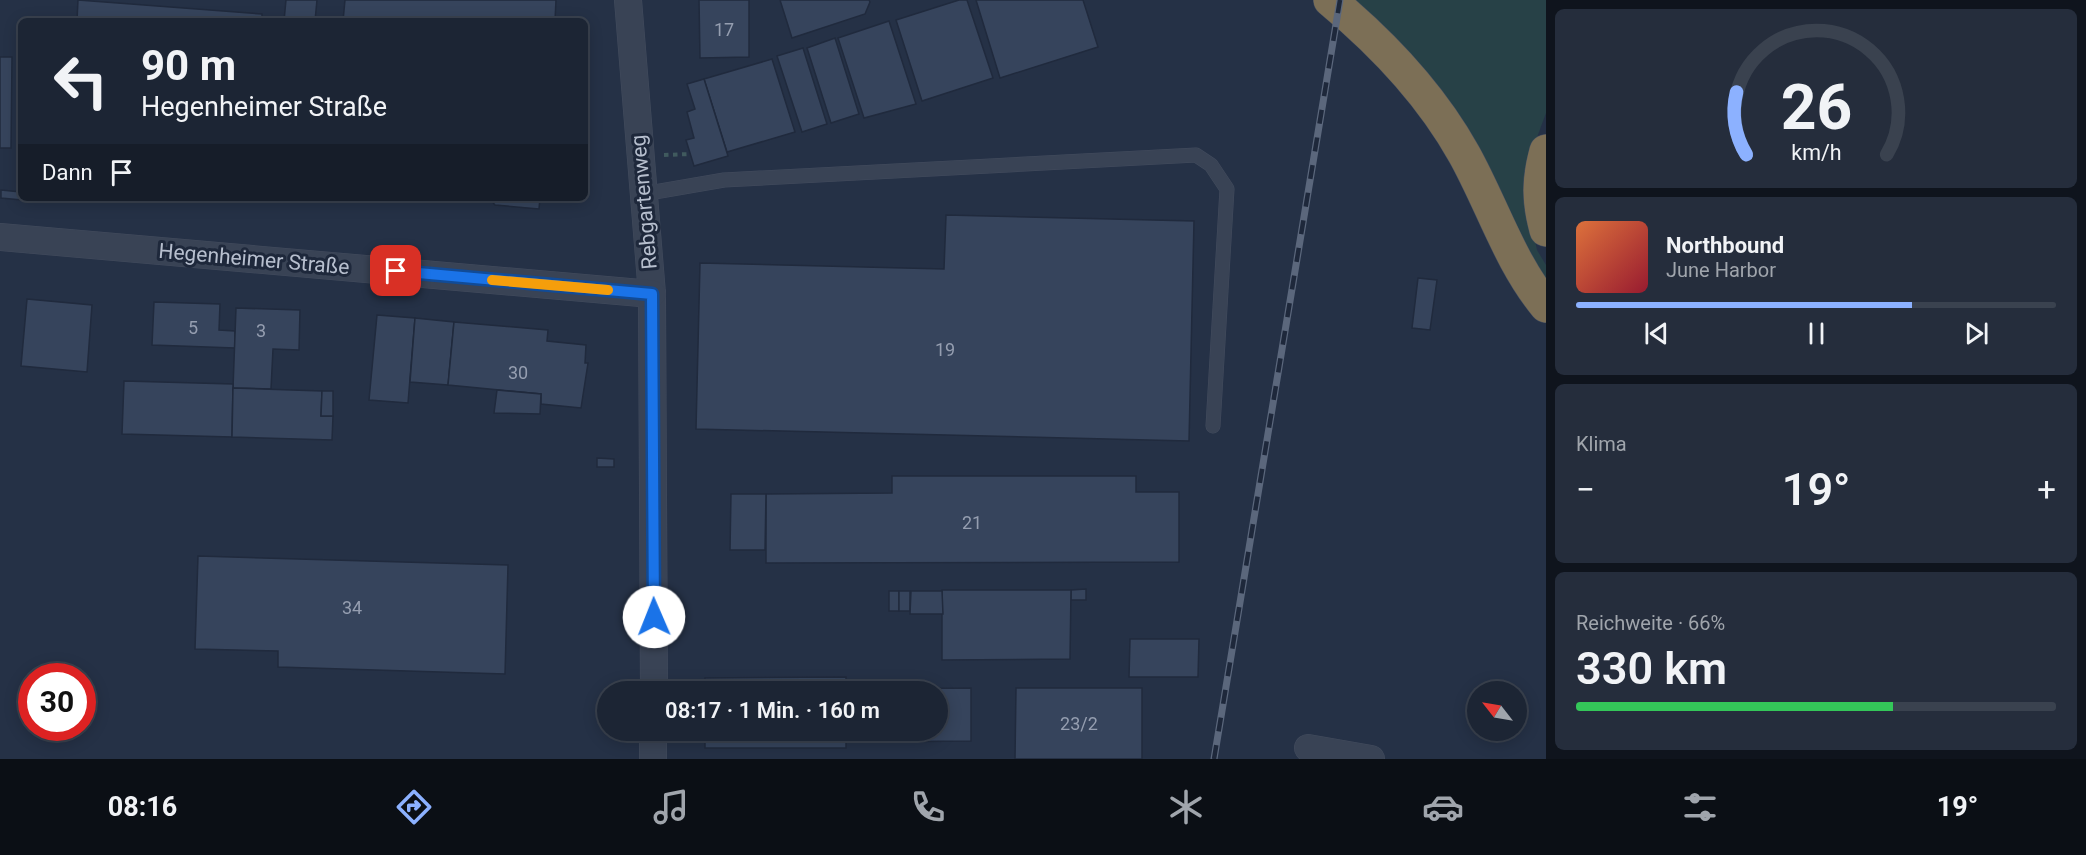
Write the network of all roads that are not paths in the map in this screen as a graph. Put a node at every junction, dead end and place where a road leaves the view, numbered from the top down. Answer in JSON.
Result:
{"nodes":[{"id":1,"x":628,"y":0,"type":"edge"},
{"id":2,"x":1330,"y":0,"type":"edge"},
{"id":3,"x":1546,"y":151,"type":"edge"},
{"id":4,"x":643,"y":194,"type":"junction"},
{"id":5,"x":1546,"y":230,"type":"edge"},
{"id":6,"x":0,"y":237,"type":"edge"},
{"id":7,"x":652,"y":294,"type":"junction"},
{"id":8,"x":1546,"y":306,"type":"edge"},
{"id":9,"x":1213,"y":426,"type":"dead end"},
{"id":10,"x":654,"y":681,"type":"edge"},
{"id":11,"x":653,"y":741,"type":"edge"},
{"id":12,"x":1308,"y":748,"type":"dead end"},
{"id":13,"x":653,"y":759,"type":"edge"},
{"id":14,"x":1371,"y":759,"type":"edge"}],
"edges":[{"from":1,"to":4,"type":"street","name":"Rebgartenweg"},
{"from":2,"to":8,"type":"highway"},
{"from":3,"to":5,"type":"highway"},
{"from":4,"to":7,"type":"street","name":"Rebgartenweg"},
{"from":4,"to":9,"type":"lane"},
{"from":6,"to":7,"type":"street","name":"Hegenheimer Straße"},
{"from":7,"to":10,"type":"street","name":"Rebgartenweg"},
{"from":11,"to":13,"type":"street"},
{"from":12,"to":14,"type":"street"}]}
